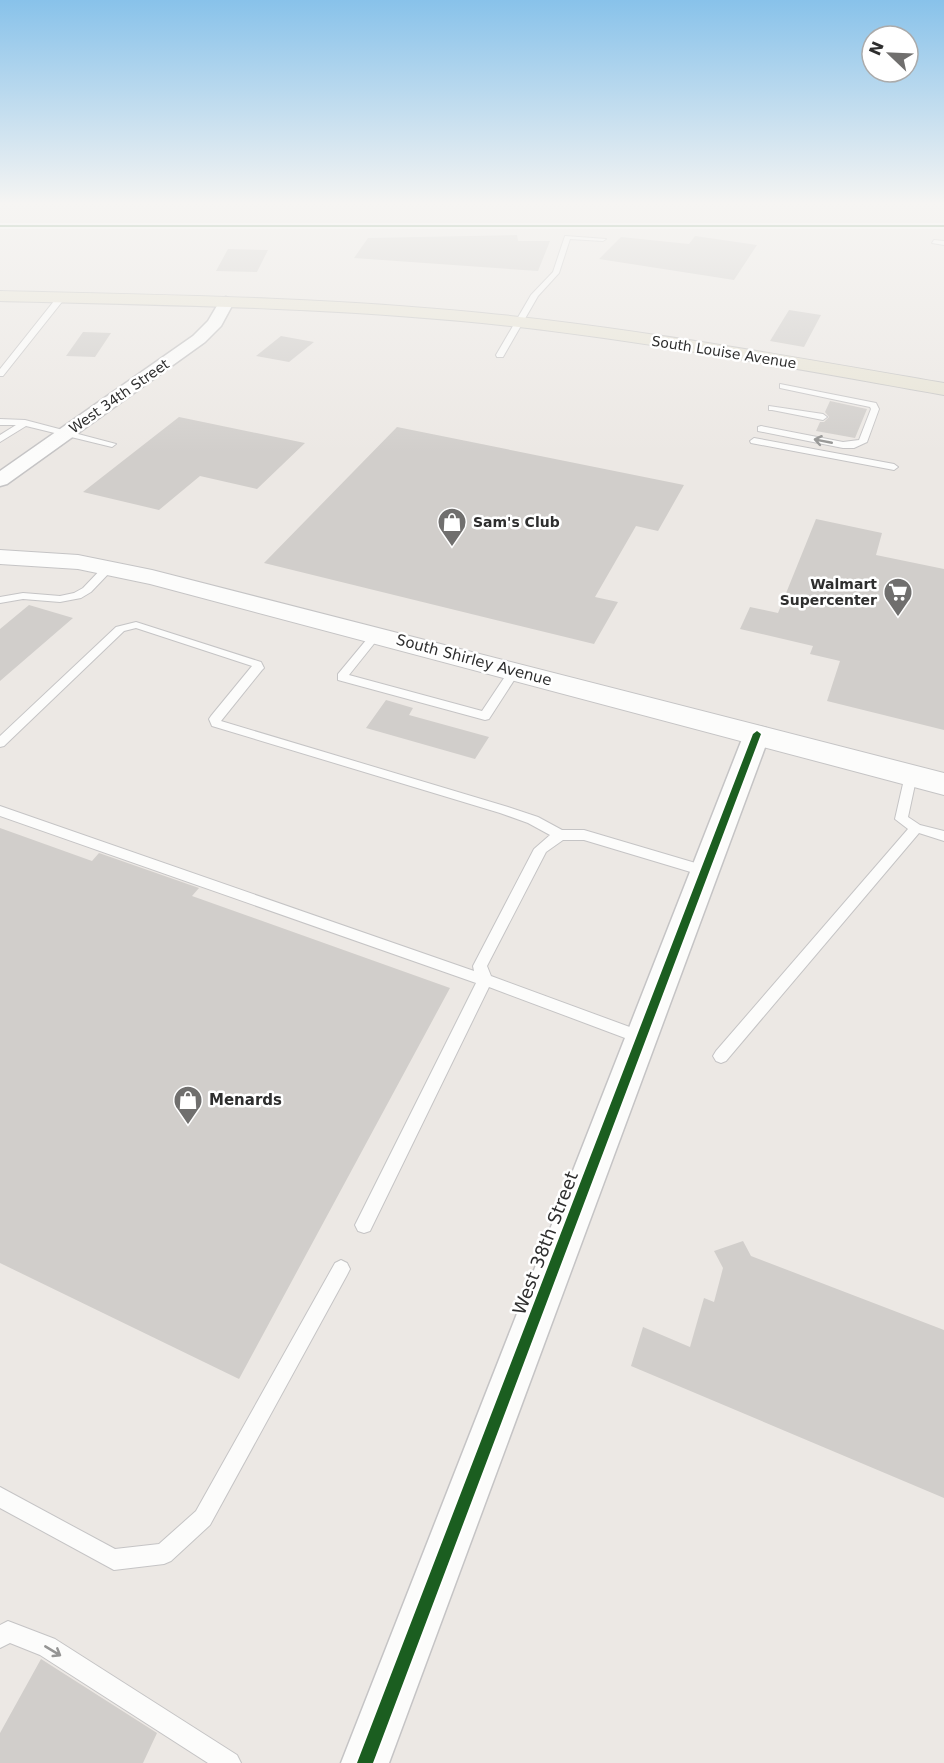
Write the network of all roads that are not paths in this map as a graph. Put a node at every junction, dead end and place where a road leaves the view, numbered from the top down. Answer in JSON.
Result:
{"nodes":[{"id":1,"x":541,"y":288,"type":"edge"},
{"id":2,"x":0,"y":296,"type":"edge"},
{"id":3,"x":61,"y":298,"type":"junction"},
{"id":4,"x":226,"y":302,"type":"junction"},
{"id":5,"x":517,"y":322,"type":"junction"},
{"id":6,"x":500,"y":355,"type":"dead end"},
{"id":7,"x":0,"y":374,"type":"edge"},
{"id":8,"x":783,"y":386,"type":"dead end"},
{"id":9,"x":944,"y":389,"type":"edge"},
{"id":10,"x":772,"y":408,"type":"dead end"},
{"id":11,"x":822,"y":417,"type":"dead end"},
{"id":12,"x":0,"y":422,"type":"edge"},
{"id":13,"x":25,"y":423,"type":"junction"},
{"id":14,"x":761,"y":429,"type":"dead end"},
{"id":15,"x":67,"y":433,"type":"junction"},
{"id":16,"x":0,"y":439,"type":"edge"},
{"id":17,"x":754,"y":441,"type":"dead end"},
{"id":18,"x":112,"y":444,"type":"dead end"},
{"id":19,"x":894,"y":467,"type":"dead end"},
{"id":20,"x":0,"y":480,"type":"edge"},
{"id":21,"x":0,"y":558,"type":"edge"},
{"id":22,"x":109,"y":567,"type":"junction"},
{"id":23,"x":0,"y":600,"type":"edge"},
{"id":24,"x":376,"y":635,"type":"junction"},
{"id":25,"x":514,"y":671,"type":"junction"},
{"id":26,"x":757,"y":734,"type":"junction"},
{"id":27,"x":0,"y":743,"type":"edge"},
{"id":28,"x":911,"y":775,"type":"junction"},
{"id":29,"x":944,"y":783,"type":"edge"},
{"id":30,"x":0,"y":812,"type":"edge"},
{"id":31,"x":916,"y":828,"type":"junction"},
{"id":32,"x":560,"y":835,"type":"junction"},
{"id":33,"x":944,"y":836,"type":"edge"},
{"id":34,"x":704,"y":871,"type":"junction"},
{"id":35,"x":485,"y":980,"type":"junction"},
{"id":36,"x":641,"y":1038,"type":"junction"},
{"id":37,"x":721,"y":1056,"type":"dead end"},
{"id":38,"x":364,"y":1225,"type":"dead end"},
{"id":39,"x":340,"y":1269,"type":"dead end"},
{"id":40,"x":0,"y":1497,"type":"edge"},
{"id":41,"x":0,"y":1637,"type":"edge"},
{"id":42,"x":229,"y":1763,"type":"edge"},
{"id":43,"x":364,"y":1763,"type":"edge"}],
"edges":[{"from":1,"to":5,"type":"lane"},
{"from":2,"to":3,"type":"main road","name":"South Louise Avenue"},
{"from":3,"to":4,"type":"main road","name":"South Louise Avenue"},
{"from":3,"to":7,"type":"lane"},
{"from":4,"to":5,"type":"main road","name":"South Louise Avenue"},
{"from":4,"to":15,"type":"street","name":"West 34th Street"},
{"from":5,"to":6,"type":"lane"},
{"from":5,"to":9,"type":"main road","name":"South Louise Avenue"},
{"from":8,"to":14,"type":"lane","one_way":true},
{"from":10,"to":11,"type":"lane"},
{"from":12,"to":13,"type":"lane"},
{"from":13,"to":15,"type":"lane"},
{"from":13,"to":16,"type":"lane"},
{"from":15,"to":18,"type":"lane"},
{"from":15,"to":20,"type":"street","name":"West 34th Street"},
{"from":17,"to":19,"type":"lane"},
{"from":21,"to":22,"type":"street","name":"South Shirley Avenue"},
{"from":22,"to":23,"type":"lane"},
{"from":22,"to":24,"type":"street","name":"South Shirley Avenue"},
{"from":24,"to":25,"type":"street","name":"South Shirley Avenue"},
{"from":24,"to":25,"type":"lane"},
{"from":25,"to":26,"type":"street","name":"South Shirley Avenue"},
{"from":26,"to":28,"type":"street","name":"South Shirley Avenue"},
{"from":26,"to":34,"type":"street","name":"West 38th Street"},
{"from":27,"to":32,"type":"lane"},
{"from":28,"to":29,"type":"street","name":"South Shirley Avenue"},
{"from":28,"to":31,"type":"lane"},
{"from":30,"to":35,"type":"lane"},
{"from":31,"to":33,"type":"lane"},
{"from":31,"to":37,"type":"lane"},
{"from":32,"to":34,"type":"lane"},
{"from":32,"to":35,"type":"lane"},
{"from":34,"to":36,"type":"street","name":"West 38th Street"},
{"from":35,"to":36,"type":"lane"},
{"from":35,"to":38,"type":"lane"},
{"from":36,"to":43,"type":"street","name":"West 38th Street"},
{"from":39,"to":40,"type":"lane"},
{"from":41,"to":42,"type":"lane","one_way":true}]}
